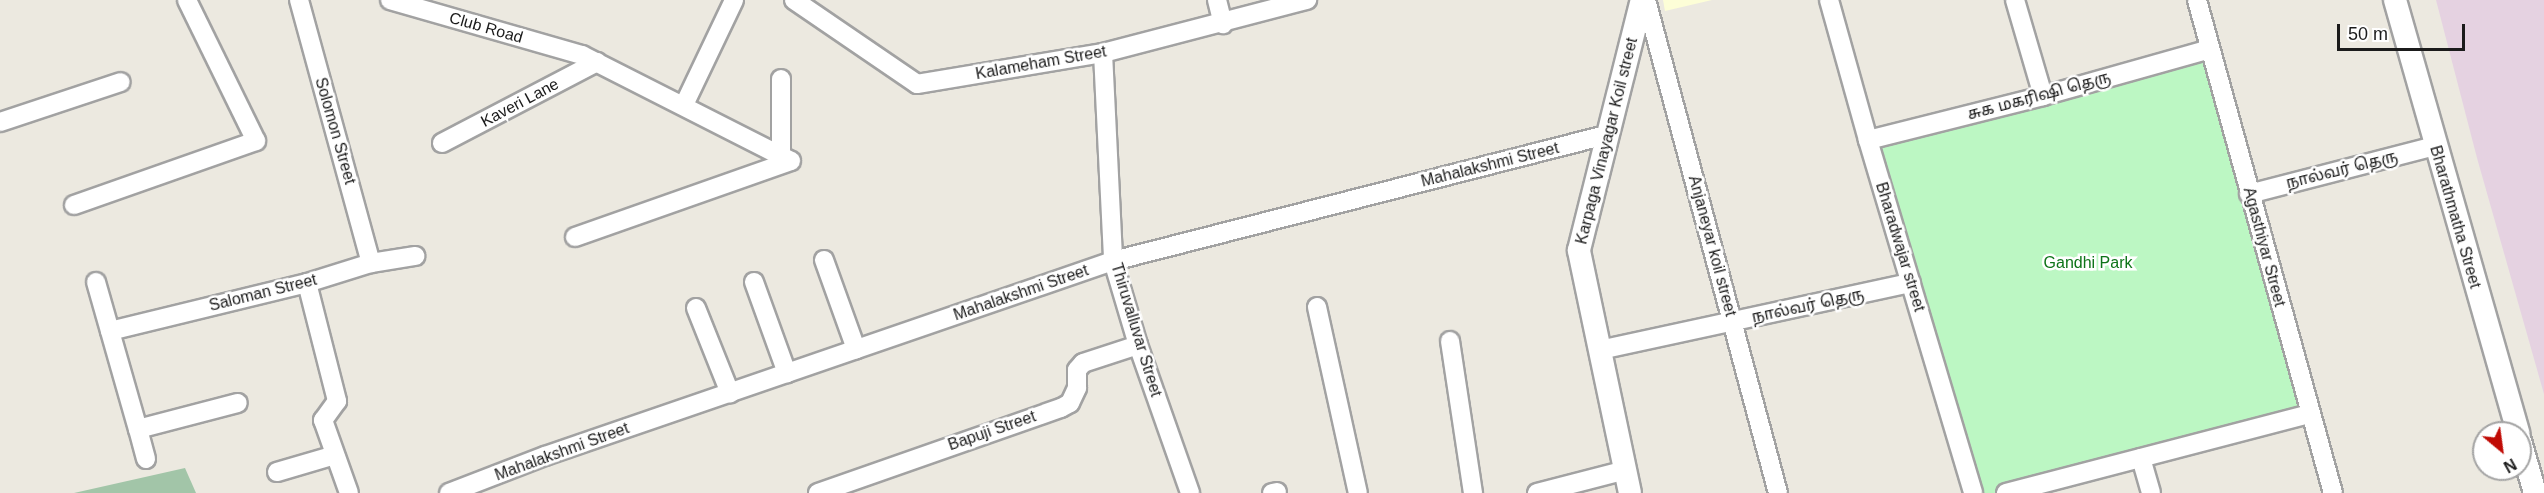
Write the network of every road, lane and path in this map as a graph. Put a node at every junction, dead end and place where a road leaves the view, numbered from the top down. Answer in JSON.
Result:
{"nodes":[{"id":1,"x":187,"y":0,"type":"edge"},
{"id":2,"x":298,"y":0,"type":"edge"},
{"id":3,"x":390,"y":0,"type":"edge"},
{"id":4,"x":734,"y":0,"type":"edge"},
{"id":5,"x":794,"y":0,"type":"edge"},
{"id":6,"x":1217,"y":0,"type":"edge"},
{"id":7,"x":1307,"y":0,"type":"edge"},
{"id":8,"x":1644,"y":0,"type":"edge"},
{"id":9,"x":1829,"y":0,"type":"edge"},
{"id":10,"x":2015,"y":0,"type":"edge"},
{"id":11,"x":2197,"y":0,"type":"edge"},
{"id":12,"x":2395,"y":0,"type":"edge"},
{"id":13,"x":1223,"y":24,"type":"junction"},
{"id":14,"x":2210,"y":49,"type":"junction"},
{"id":15,"x":1102,"y":53,"type":"junction"},
{"id":16,"x":589,"y":59,"type":"junction"},
{"id":17,"x":781,"y":79,"type":"dead end"},
{"id":18,"x":121,"y":82,"type":"dead end"},
{"id":19,"x":2043,"y":96,"type":"junction"},
{"id":20,"x":684,"y":105,"type":"junction"},
{"id":21,"x":0,"y":122,"type":"edge"},
{"id":22,"x":1606,"y":135,"type":"junction"},
{"id":23,"x":1868,"y":140,"type":"junction"},
{"id":24,"x":442,"y":143,"type":"dead end"},
{"id":25,"x":2435,"y":146,"type":"junction"},
{"id":26,"x":786,"y":159,"type":"junction"},
{"id":27,"x":2249,"y":194,"type":"junction"},
{"id":28,"x":74,"y":205,"type":"dead end"},
{"id":29,"x":575,"y":237,"type":"dead end"},
{"id":30,"x":415,"y":256,"type":"dead end"},
{"id":31,"x":824,"y":260,"type":"dead end"},
{"id":32,"x":1113,"y":261,"type":"junction"},
{"id":33,"x":372,"y":262,"type":"junction"},
{"id":34,"x":96,"y":282,"type":"dead end"},
{"id":35,"x":754,"y":282,"type":"dead end"},
{"id":36,"x":307,"y":283,"type":"junction"},
{"id":37,"x":1911,"y":284,"type":"junction"},
{"id":38,"x":696,"y":308,"type":"dead end"},
{"id":39,"x":1317,"y":308,"type":"dead end"},
{"id":40,"x":1732,"y":322,"type":"junction"},
{"id":41,"x":110,"y":331,"type":"junction"},
{"id":42,"x":1450,"y":341,"type":"dead end"},
{"id":43,"x":1138,"y":345,"type":"junction"},
{"id":44,"x":856,"y":349,"type":"junction"},
{"id":45,"x":1600,"y":350,"type":"junction"},
{"id":46,"x":787,"y":373,"type":"junction"},
{"id":47,"x":730,"y":393,"type":"junction"},
{"id":48,"x":238,"y":403,"type":"dead end"},
{"id":49,"x":2309,"y":414,"type":"junction"},
{"id":50,"x":2515,"y":421,"type":"edge"},
{"id":51,"x":138,"y":429,"type":"junction"},
{"id":52,"x":335,"y":455,"type":"junction"},
{"id":53,"x":2141,"y":458,"type":"junction"},
{"id":54,"x":146,"y":459,"type":"dead end"},
{"id":55,"x":1626,"y":470,"type":"junction"},
{"id":56,"x":277,"y":472,"type":"dead end"},
{"id":57,"x":349,"y":493,"type":"edge"},
{"id":58,"x":448,"y":493,"type":"edge"},
{"id":59,"x":818,"y":493,"type":"edge"},
{"id":60,"x":1190,"y":493,"type":"edge"},
{"id":61,"x":1358,"y":493,"type":"edge"},
{"id":62,"x":1473,"y":493,"type":"edge"},
{"id":63,"x":1538,"y":493,"type":"edge"},
{"id":64,"x":1630,"y":493,"type":"edge"},
{"id":65,"x":1778,"y":493,"type":"edge"},
{"id":66,"x":1973,"y":493,"type":"edge"},
{"id":67,"x":2006,"y":493,"type":"edge"},
{"id":68,"x":2151,"y":493,"type":"edge"},
{"id":69,"x":2332,"y":493,"type":"edge"}],
"edges":[{"from":1,"to":28,"type":"street"},
{"from":2,"to":33,"type":"street","name":"Solomon Street"},
{"from":3,"to":16,"type":"street","name":"Club Road"},
{"from":4,"to":20,"type":"street"},
{"from":5,"to":15,"type":"street","name":"Kalameham Street"},
{"from":6,"to":13,"type":"street"},
{"from":7,"to":13,"type":"street","name":"Kalameham Street"},
{"from":8,"to":22,"type":"street","name":"Karpaga Vinayagar Koil street"},
{"from":8,"to":40,"type":"street","name":"Anjaneyar koil street"},
{"from":9,"to":23,"type":"street","name":"Bharadwajar street"},
{"from":10,"to":19,"type":"street"},
{"from":11,"to":14,"type":"street","name":"Agasthiyar Street"},
{"from":12,"to":25,"type":"street","name":"Bharathmatha Street"},
{"from":13,"to":15,"type":"street","name":"Kalameham Street"},
{"from":14,"to":19,"type":"street","name":"சுக மகரிஷி தெரு"},
{"from":14,"to":27,"type":"street","name":"Agasthiyar Street"},
{"from":15,"to":32,"type":"street","name":"Thiruvalluvar Street"},
{"from":16,"to":20,"type":"street","name":"Club Road"},
{"from":16,"to":24,"type":"street","name":"Kaveri Lane"},
{"from":17,"to":26,"type":"street"},
{"from":18,"to":21,"type":"street"},
{"from":19,"to":23,"type":"street","name":"சுக மகரிஷி தெரு"},
{"from":20,"to":26,"type":"street","name":"Club Road"},
{"from":22,"to":32,"type":"street","name":"Mahalakshmi Street"},
{"from":22,"to":45,"type":"street","name":"Karpaga Vinayagar Koil street"},
{"from":23,"to":37,"type":"street","name":"Bharadwajar street"},
{"from":25,"to":27,"type":"street","name":"நால்வர் தெரு"},
{"from":25,"to":50,"type":"street","name":"Bharathmatha Street"},
{"from":26,"to":29,"type":"street"},
{"from":27,"to":49,"type":"street","name":"Agasthiyar Street"},
{"from":30,"to":33,"type":"street","name":"Saloman Street"},
{"from":31,"to":44,"type":"street"},
{"from":32,"to":43,"type":"street","name":"Thiruvalluvar Street"},
{"from":32,"to":44,"type":"street","name":"Mahalakshmi Street"},
{"from":33,"to":36,"type":"street","name":"Saloman Street"},
{"from":34,"to":41,"type":"street"},
{"from":35,"to":46,"type":"street"},
{"from":36,"to":41,"type":"street","name":"Saloman Street"},
{"from":36,"to":52,"type":"street"},
{"from":37,"to":40,"type":"street","name":"நால்வர் தெரு"},
{"from":37,"to":66,"type":"street","name":"Bharadwajar street"},
{"from":38,"to":47,"type":"street"},
{"from":39,"to":61,"type":"street"},
{"from":40,"to":45,"type":"street","name":"நால்வர் தெரு"},
{"from":40,"to":65,"type":"street","name":"Anjaneyar koil street"},
{"from":41,"to":51,"type":"street"},
{"from":42,"to":62,"type":"street"},
{"from":43,"to":59,"type":"street","name":"Bapuji Street"},
{"from":43,"to":60,"type":"street","name":"Thiruvalluvar Street"},
{"from":44,"to":46,"type":"street","name":"Mahalakshmi Street"},
{"from":45,"to":55,"type":"street","name":"Karpaga Vinayagar Koil street"},
{"from":46,"to":47,"type":"street","name":"Mahalakshmi Street"},
{"from":47,"to":58,"type":"street","name":"Mahalakshmi Street"},
{"from":48,"to":51,"type":"street"},
{"from":49,"to":53,"type":"street"},
{"from":49,"to":69,"type":"street","name":"Agasthiyar Street"},
{"from":51,"to":54,"type":"street"},
{"from":52,"to":56,"type":"street"},
{"from":52,"to":57,"type":"street"},
{"from":53,"to":67,"type":"street"},
{"from":53,"to":68,"type":"street"},
{"from":55,"to":63,"type":"street"},
{"from":55,"to":64,"type":"street","name":"Karpaga Vinayagar Koil street"}]}
